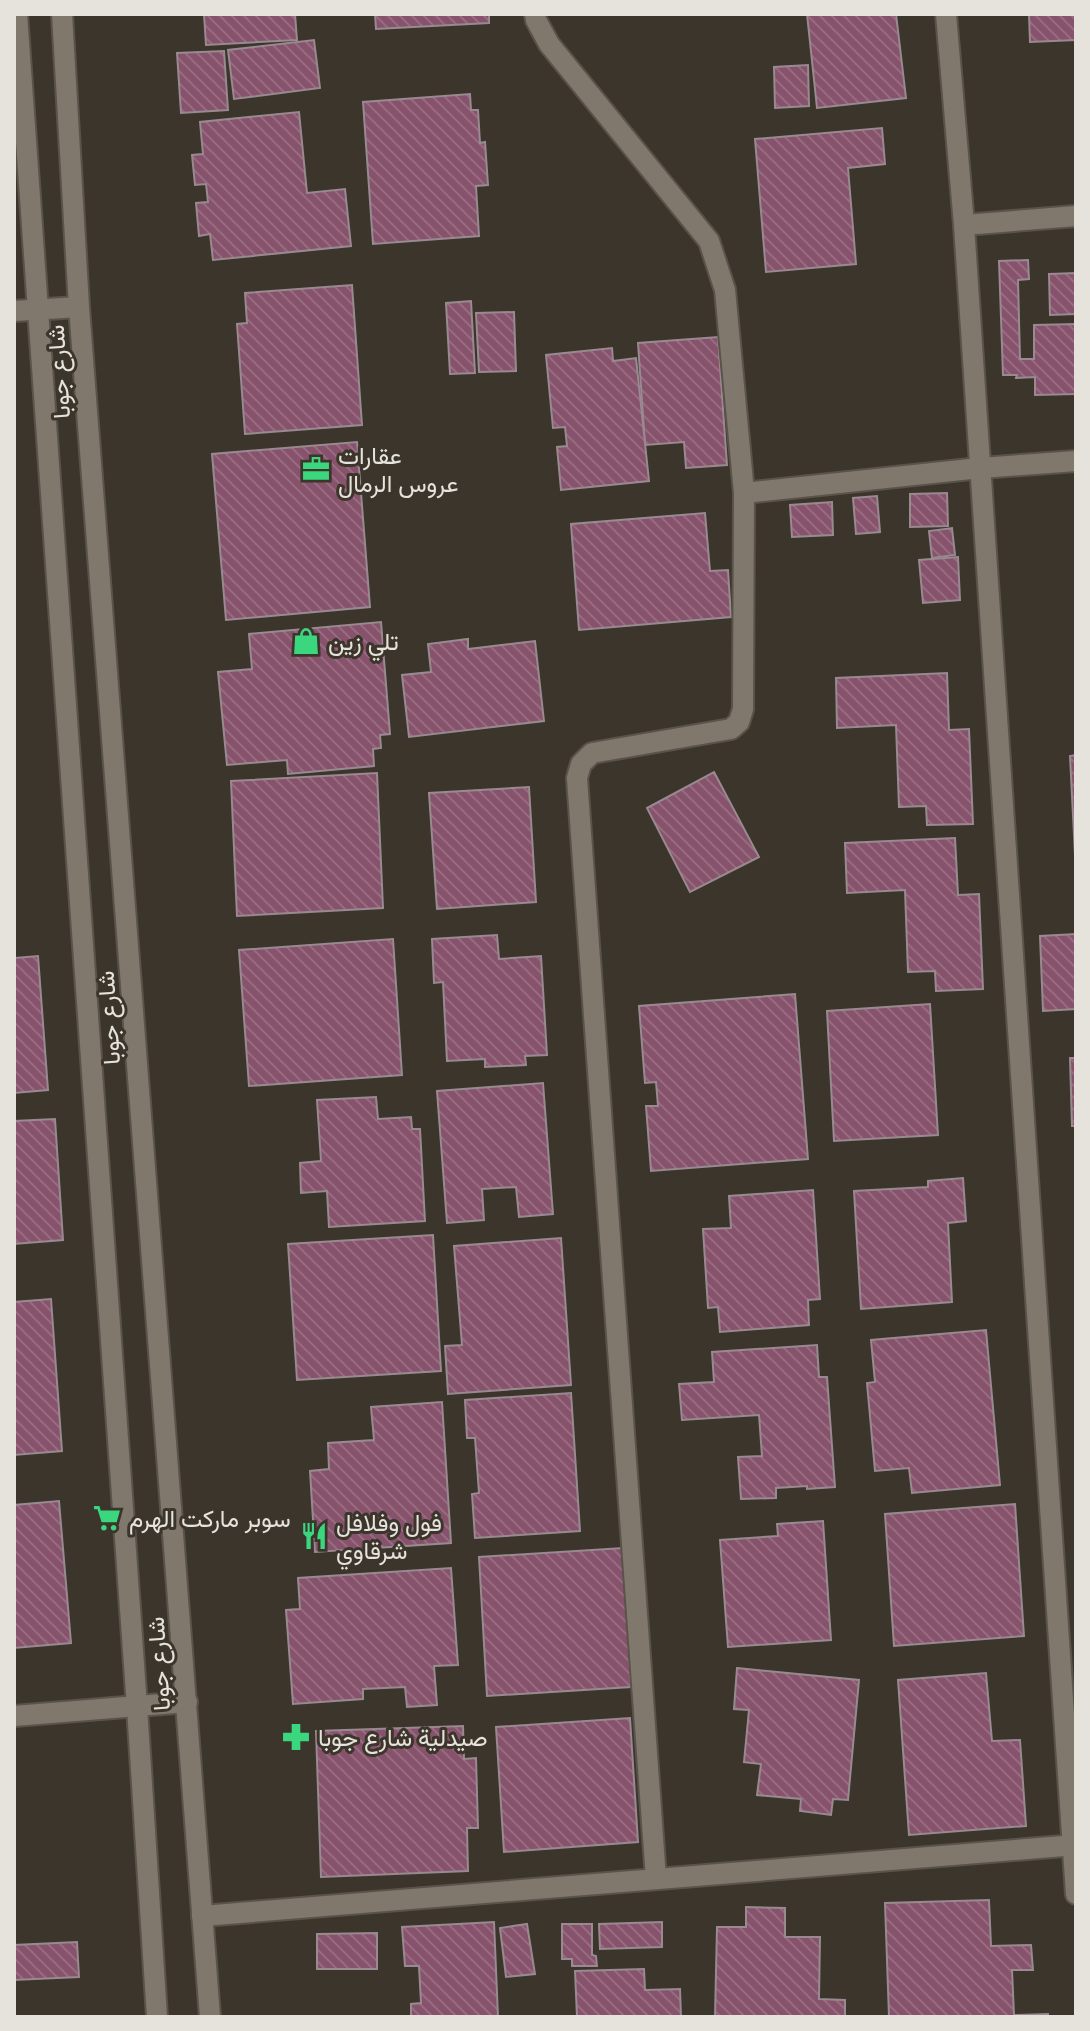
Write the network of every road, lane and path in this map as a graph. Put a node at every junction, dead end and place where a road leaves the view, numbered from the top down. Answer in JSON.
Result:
{"nodes":[{"id":1,"x":17,"y":14,"type":"edge"},
{"id":2,"x":62,"y":14,"type":"edge"},
{"id":3,"x":535,"y":14,"type":"edge"},
{"id":4,"x":946,"y":14,"type":"edge"},
{"id":5,"x":1076,"y":216,"type":"edge"},
{"id":6,"x":964,"y":225,"type":"junction"},
{"id":7,"x":79,"y":307,"type":"junction"},
{"id":8,"x":37,"y":309,"type":"junction"},
{"id":9,"x":14,"y":311,"type":"edge"},
{"id":10,"x":1076,"y":461,"type":"edge"},
{"id":11,"x":980,"y":468,"type":"junction"},
{"id":12,"x":744,"y":493,"type":"junction"},
{"id":13,"x":187,"y":1702,"type":"junction"},
{"id":14,"x":137,"y":1707,"type":"junction"},
{"id":15,"x":14,"y":1716,"type":"edge"},
{"id":16,"x":1074,"y":1846,"type":"edge"},
{"id":17,"x":656,"y":1879,"type":"junction"},
{"id":18,"x":1076,"y":1894,"type":"edge"},
{"id":19,"x":202,"y":1916,"type":"junction"},
{"id":20,"x":157,"y":2017,"type":"edge"},
{"id":21,"x":210,"y":2017,"type":"edge"}],
"edges":[{"from":1,"to":8,"type":"street","name":"شارع جوبا"},
{"from":2,"to":7,"type":"street","name":"شارع جوبا"},
{"from":3,"to":12,"type":"street"},
{"from":4,"to":6,"type":"street"},
{"from":5,"to":6,"type":"street"},
{"from":6,"to":11,"type":"street"},
{"from":7,"to":8,"type":"street"},
{"from":7,"to":13,"type":"street","name":"شارع جوبا"},
{"from":8,"to":9,"type":"street"},
{"from":8,"to":14,"type":"street","name":"شارع جوبا"},
{"from":10,"to":11,"type":"street"},
{"from":11,"to":12,"type":"street"},
{"from":11,"to":16,"type":"street"},
{"from":12,"to":17,"type":"street"},
{"from":13,"to":14,"type":"street"},
{"from":13,"to":19,"type":"street","name":"شارع جوبا"},
{"from":14,"to":15,"type":"street"},
{"from":14,"to":20,"type":"street","name":"شارع جوبا"},
{"from":16,"to":17,"type":"street"},
{"from":16,"to":18,"type":"street"},
{"from":17,"to":19,"type":"street"},
{"from":19,"to":21,"type":"street","name":"شارع جوبا"}]}
